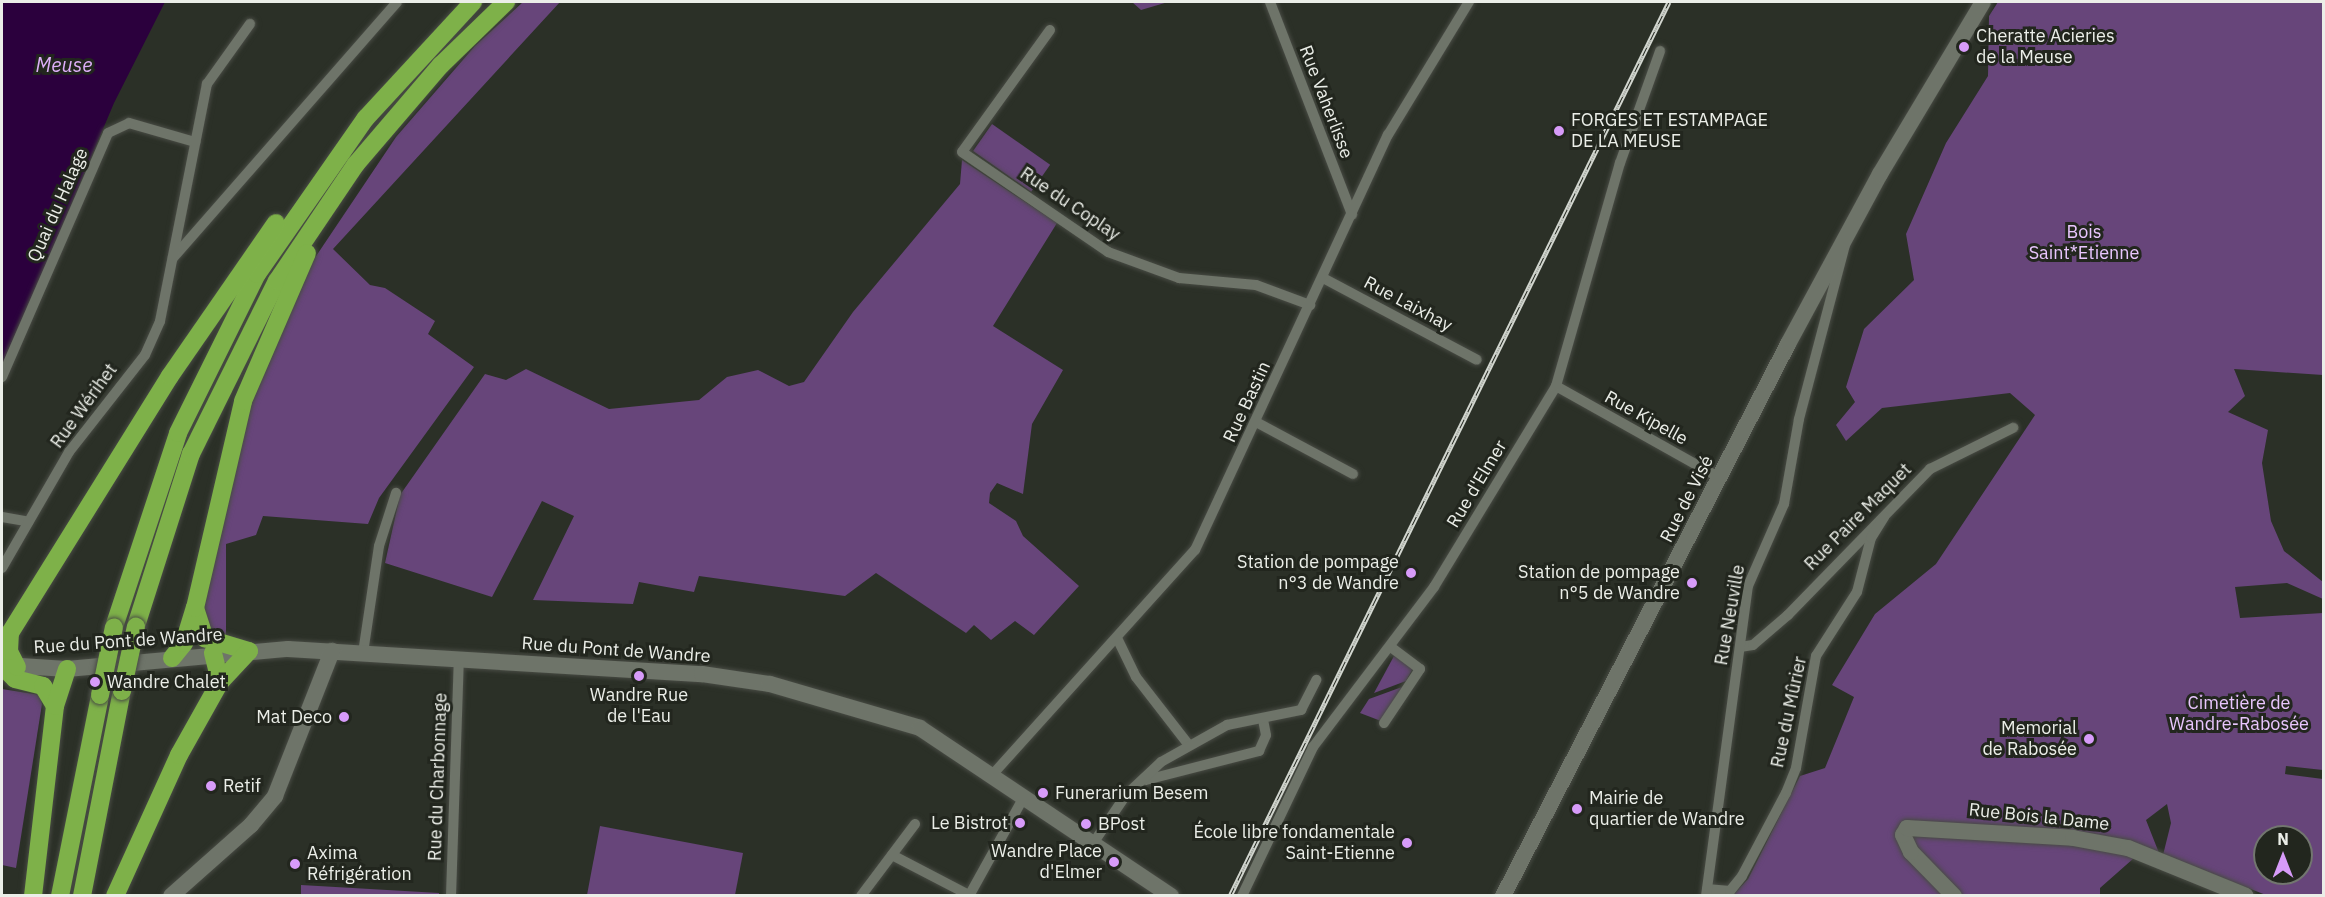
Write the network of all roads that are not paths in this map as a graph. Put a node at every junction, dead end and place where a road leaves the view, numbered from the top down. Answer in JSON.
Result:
{"nodes":[{"id":1,"x":397,"y":2,"type":"edge"},
{"id":2,"x":473,"y":2,"type":"edge"},
{"id":3,"x":506,"y":2,"type":"edge"},
{"id":4,"x":1270,"y":2,"type":"edge"},
{"id":5,"x":1469,"y":2,"type":"edge"},
{"id":6,"x":1983,"y":2,"type":"edge"},
{"id":7,"x":250,"y":24,"type":"dead end"},
{"id":8,"x":1050,"y":30,"type":"dead end"},
{"id":9,"x":1660,"y":51,"type":"dead end"},
{"id":10,"x":195,"y":142,"type":"junction"},
{"id":11,"x":332,"y":162,"type":"junction"},
{"id":12,"x":334,"y":195,"type":"junction"},
{"id":13,"x":1352,"y":215,"type":"junction"},
{"id":14,"x":1845,"y":245,"type":"junction"},
{"id":15,"x":174,"y":258,"type":"junction"},
{"id":16,"x":1323,"y":278,"type":"junction"},
{"id":17,"x":1310,"y":306,"type":"junction"},
{"id":18,"x":1476,"y":360,"type":"dead end"},
{"id":19,"x":2,"y":377,"type":"edge"},
{"id":20,"x":1556,"y":386,"type":"junction"},
{"id":21,"x":1256,"y":422,"type":"junction"},
{"id":22,"x":2013,"y":428,"type":"dead end"},
{"id":23,"x":1353,"y":474,"type":"dead end"},
{"id":24,"x":1720,"y":478,"type":"junction"},
{"id":25,"x":396,"y":493,"type":"dead end"},
{"id":26,"x":2,"y":517,"type":"edge"},
{"id":27,"x":1884,"y":518,"type":"junction"},
{"id":28,"x":29,"y":522,"type":"junction"},
{"id":29,"x":2,"y":568,"type":"edge"},
{"id":30,"x":195,"y":608,"type":"junction"},
{"id":31,"x":6,"y":637,"type":"edge"},
{"id":32,"x":1118,"y":640,"type":"junction"},
{"id":33,"x":1740,"y":647,"type":"junction"},
{"id":34,"x":1392,"y":648,"type":"junction"},
{"id":35,"x":249,"y":651,"type":"junction"},
{"id":36,"x":332,"y":651,"type":"junction"},
{"id":37,"x":213,"y":653,"type":"junction"},
{"id":38,"x":363,"y":653,"type":"junction"},
{"id":39,"x":172,"y":658,"type":"junction"},
{"id":40,"x":459,"y":659,"type":"junction"},
{"id":41,"x":7,"y":666,"type":"edge"},
{"id":42,"x":67,"y":669,"type":"junction"},
{"id":43,"x":1316,"y":680,"type":"dead end"},
{"id":44,"x":220,"y":682,"type":"junction"},
{"id":45,"x":55,"y":705,"type":"junction"},
{"id":46,"x":1263,"y":720,"type":"junction"},
{"id":47,"x":1384,"y":723,"type":"dead end"},
{"id":48,"x":1188,"y":744,"type":"junction"},
{"id":49,"x":993,"y":774,"type":"junction"},
{"id":50,"x":1146,"y":780,"type":"junction"},
{"id":51,"x":1025,"y":795,"type":"junction"},
{"id":52,"x":915,"y":824,"type":"dead end"},
{"id":53,"x":1094,"y":842,"type":"junction"},
{"id":54,"x":892,"y":855,"type":"junction"},
{"id":55,"x":1706,"y":892,"type":"edge"},
{"id":56,"x":969,"y":895,"type":"edge"},
{"id":57,"x":33,"y":896,"type":"edge"},
{"id":58,"x":60,"y":896,"type":"edge"},
{"id":59,"x":82,"y":896,"type":"edge"},
{"id":60,"x":114,"y":896,"type":"edge"},
{"id":61,"x":171,"y":896,"type":"edge"},
{"id":62,"x":451,"y":896,"type":"edge"},
{"id":63,"x":861,"y":896,"type":"edge"},
{"id":64,"x":1171,"y":896,"type":"edge"},
{"id":65,"x":1242,"y":896,"type":"edge"},
{"id":66,"x":1503,"y":896,"type":"edge"},
{"id":67,"x":1954,"y":896,"type":"edge"},
{"id":68,"x":2246,"y":896,"type":"edge"}],
"edges":[{"from":1,"to":15,"type":"street","name":"Rue Wérihet"},
{"from":2,"to":11,"type":"highway"},
{"from":3,"to":12,"type":"highway"},
{"from":4,"to":13,"type":"street","name":"Rue Vaherlisse"},
{"from":5,"to":13,"type":"street","name":"Rue Bastin"},
{"from":6,"to":14,"type":"street","name":"Rue de Visé"},
{"from":7,"to":10,"type":"street","name":"Rue Wérihet"},
{"from":8,"to":17,"type":"street","name":"Rue du Coplay"},
{"from":9,"to":20,"type":"street","name":"Rue d'Elmer"},
{"from":10,"to":15,"type":"street","name":"Rue Wérihet"},
{"from":10,"to":19,"type":"street","name":"Quai du Halage"},
{"from":11,"to":31,"type":"highway"},
{"from":11,"to":58,"type":"highway","bridge":true},
{"from":12,"to":30,"type":"highway"},
{"from":12,"to":59,"type":"highway","bridge":true},
{"from":13,"to":16,"type":"street","name":"Rue Bastin"},
{"from":14,"to":24,"type":"street","name":"Rue de Visé"},
{"from":14,"to":33,"type":"street","name":"Rue Neuville"},
{"from":15,"to":28,"type":"street","name":"Rue Wérihet"},
{"from":16,"to":17,"type":"street","name":"Rue Bastin"},
{"from":16,"to":18,"type":"street","name":"Rue Laixhay"},
{"from":17,"to":21,"type":"street","name":"Rue Bastin"},
{"from":20,"to":24,"type":"street","name":"Rue Kipelle"},
{"from":20,"to":34,"type":"street","name":"Rue d'Elmer"},
{"from":21,"to":23,"type":"street"},
{"from":21,"to":32,"type":"street","name":"Rue Bastin"},
{"from":22,"to":27,"type":"street","name":"Rue Paire Maquet"},
{"from":24,"to":66,"type":"street","name":"Rue de Visé"},
{"from":25,"to":38,"type":"street"},
{"from":26,"to":28,"type":"street"},
{"from":27,"to":33,"type":"street","name":"Rue Paire Maquet"},
{"from":27,"to":55,"type":"street","name":"Rue du Mûrier"},
{"from":28,"to":29,"type":"street","name":"Rue Wérihet"},
{"from":30,"to":35,"type":"highway"},
{"from":30,"to":39,"type":"highway"},
{"from":31,"to":41,"type":"highway"},
{"from":32,"to":48,"type":"street"},
{"from":32,"to":49,"type":"street","name":"Rue Bastin"},
{"from":33,"to":55,"type":"street","name":"Rue Neuville"},
{"from":34,"to":47,"type":"street"},
{"from":34,"to":65,"type":"street","name":"Rue d'Elmer"},
{"from":35,"to":36,"type":"street","name":"Rue du Pont de Wandre"},
{"from":35,"to":37,"type":"street","name":"Rue du Pont de Wandre"},
{"from":35,"to":44,"type":"highway"},
{"from":36,"to":38,"type":"street","name":"Rue du Pont de Wandre"},
{"from":36,"to":61,"type":"street"},
{"from":37,"to":39,"type":"street","name":"Rue du Pont de Wandre"},
{"from":37,"to":44,"type":"highway"},
{"from":38,"to":40,"type":"street","name":"Rue du Pont de Wandre"},
{"from":39,"to":42,"type":"street","name":"Rue du Pont de Wandre"},
{"from":40,"to":49,"type":"street","name":"Rue du Pont de Wandre"},
{"from":40,"to":62,"type":"street","name":"Rue du Charbonnage"},
{"from":41,"to":42,"type":"street","name":"Rue du Pont de Wandre"},
{"from":41,"to":45,"type":"highway"},
{"from":42,"to":45,"type":"highway"},
{"from":43,"to":46,"type":"street"},
{"from":44,"to":60,"type":"highway"},
{"from":45,"to":57,"type":"highway"},
{"from":46,"to":48,"type":"street"},
{"from":46,"to":50,"type":"street"},
{"from":48,"to":50,"type":"street"},
{"from":49,"to":51,"type":"street","name":"Rue du Pont de Wandre"},
{"from":50,"to":53,"type":"street"},
{"from":51,"to":53,"type":"street","name":"Rue du Pont de Wandre"},
{"from":51,"to":56,"type":"street"},
{"from":52,"to":54,"type":"street"},
{"from":53,"to":64,"type":"street","name":"Rue du Pont de Wandre"},
{"from":54,"to":56,"type":"street"},
{"from":54,"to":63,"type":"street"},
{"from":67,"to":68,"type":"street","name":"Rue Bois la Dame"}]}
